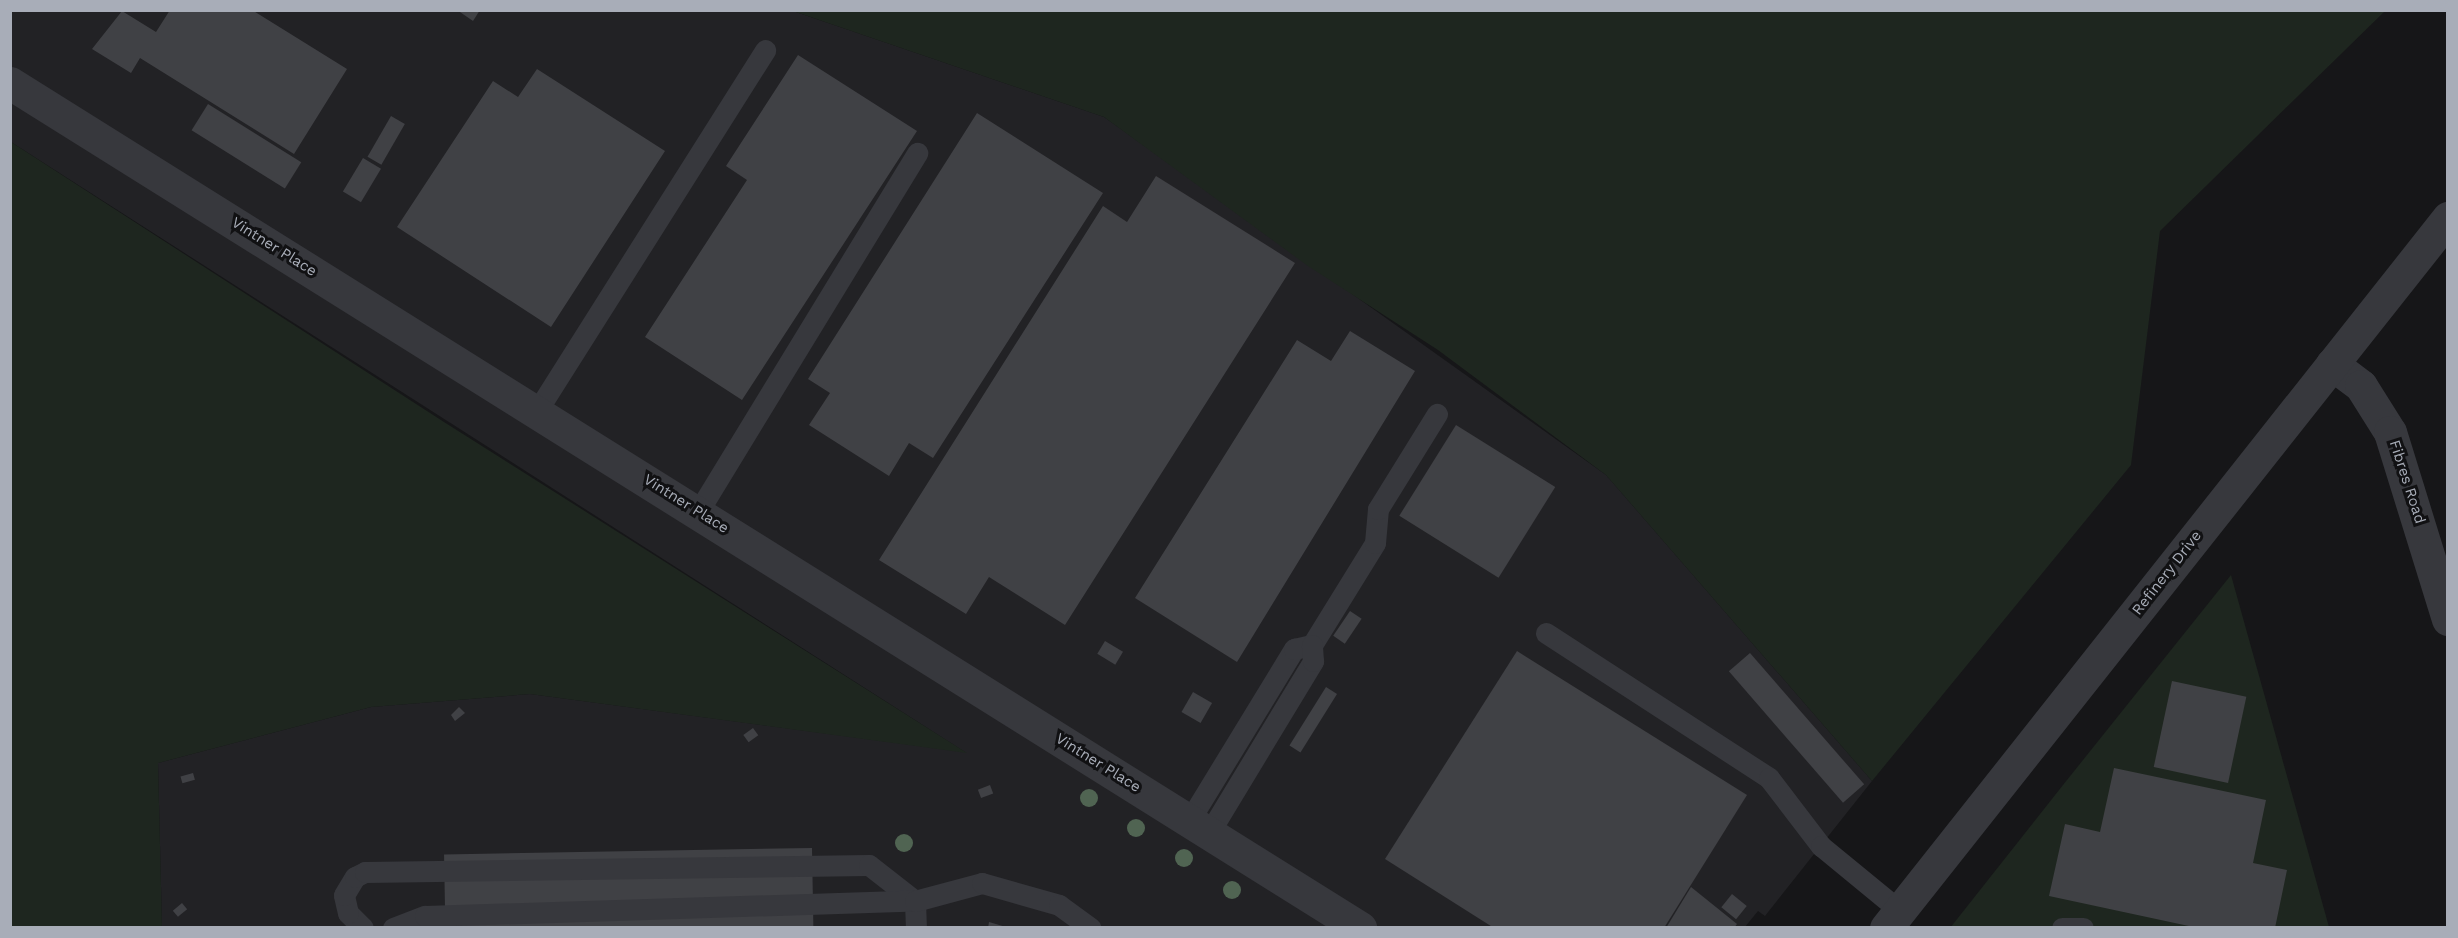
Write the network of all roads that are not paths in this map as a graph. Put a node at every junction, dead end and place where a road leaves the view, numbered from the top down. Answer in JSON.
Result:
{"nodes":[{"id":1,"x":765,"y":50,"type":"dead end"},
{"id":2,"x":10,"y":83,"type":"edge"},
{"id":3,"x":917,"y":153,"type":"dead end"},
{"id":4,"x":2448,"y":218,"type":"edge"},
{"id":5,"x":2332,"y":364,"type":"junction"},
{"id":6,"x":537,"y":411,"type":"junction"},
{"id":7,"x":1437,"y":414,"type":"dead end"},
{"id":8,"x":698,"y":512,"type":"junction"},
{"id":9,"x":2448,"y":619,"type":"edge"},
{"id":10,"x":1546,"y":633,"type":"dead end"},
{"id":11,"x":1199,"y":827,"type":"junction"},
{"id":12,"x":915,"y":901,"type":"junction"},
{"id":13,"x":1892,"y":919,"type":"edge"},
{"id":14,"x":363,"y":927,"type":"edge"},
{"id":15,"x":393,"y":927,"type":"edge"},
{"id":16,"x":916,"y":927,"type":"edge"},
{"id":17,"x":1091,"y":927,"type":"edge"},
{"id":18,"x":1360,"y":927,"type":"edge"},
{"id":19,"x":2062,"y":927,"type":"edge"},
{"id":20,"x":2083,"y":927,"type":"edge"}],
"edges":[{"from":1,"to":6,"type":"lane"},
{"from":2,"to":6,"type":"street","name":"Vintner Place"},
{"from":3,"to":8,"type":"lane"},
{"from":4,"to":5,"type":"street","name":"Refinery Drive"},
{"from":5,"to":9,"type":"street","name":"Fibres Road"},
{"from":5,"to":13,"type":"street","name":"Refinery Drive"},
{"from":6,"to":8,"type":"street","name":"Vintner Place"},
{"from":7,"to":11,"type":"lane"},
{"from":8,"to":11,"type":"street","name":"Vintner Place"},
{"from":10,"to":13,"type":"lane"},
{"from":11,"to":18,"type":"street","name":"Vintner Place"},
{"from":12,"to":14,"type":"lane"},
{"from":12,"to":15,"type":"lane"},
{"from":12,"to":16,"type":"lane"},
{"from":12,"to":17,"type":"lane"},
{"from":19,"to":20,"type":"lane"}]}
